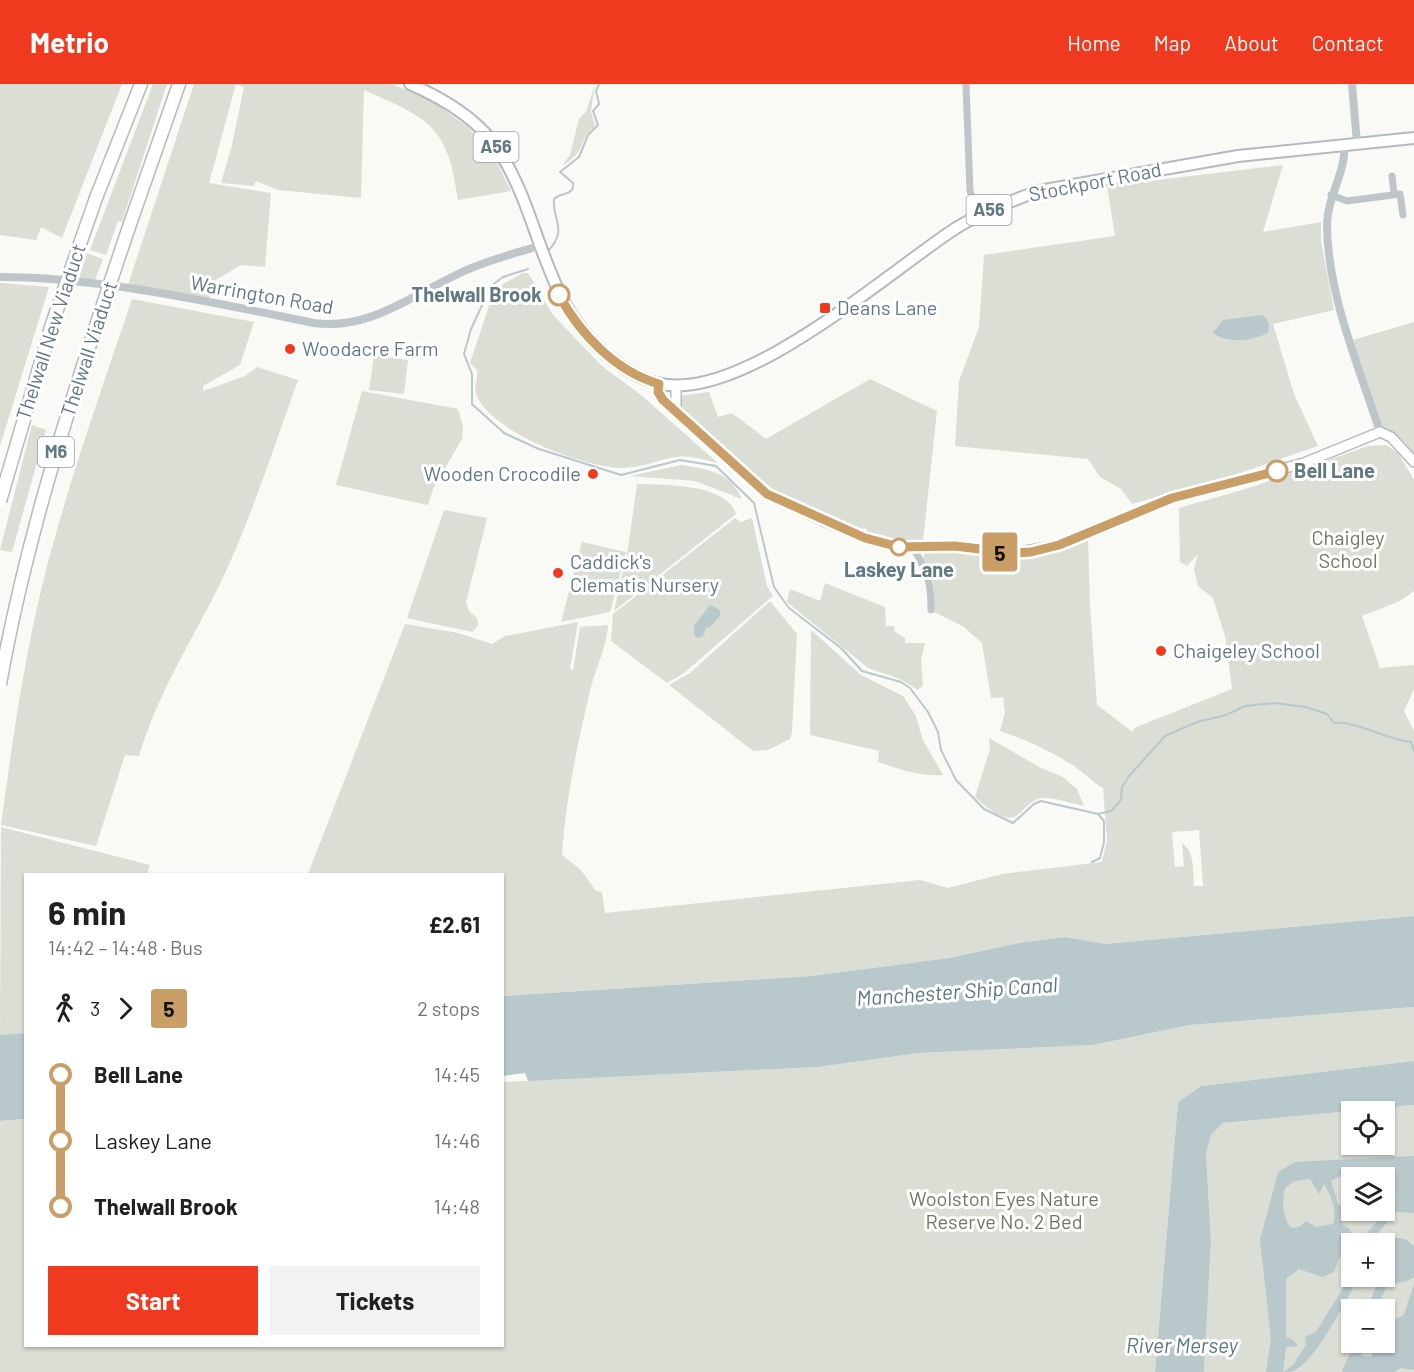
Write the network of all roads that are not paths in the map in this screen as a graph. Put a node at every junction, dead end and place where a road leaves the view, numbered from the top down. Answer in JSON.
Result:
{"nodes":[{"id":1,"x":141,"y":84,"type":"edge"},
{"id":2,"x":179,"y":84,"type":"edge"},
{"id":3,"x":410,"y":84,"type":"edge"},
{"id":4,"x":966,"y":84,"type":"edge"},
{"id":5,"x":1352,"y":84,"type":"edge"},
{"id":6,"x":1414,"y":138,"type":"edge"},
{"id":7,"x":1358,"y":144,"type":"junction"},
{"id":8,"x":1344,"y":146,"type":"junction"},
{"id":9,"x":1392,"y":176,"type":"dead end"},
{"id":10,"x":1394,"y":193,"type":"junction"},
{"id":11,"x":1331,"y":195,"type":"junction"},
{"id":12,"x":979,"y":215,"type":"junction"},
{"id":13,"x":1403,"y":215,"type":"dead end"},
{"id":14,"x":539,"y":246,"type":"junction"},
{"id":15,"x":0,"y":277,"type":"edge"},
{"id":16,"x":659,"y":384,"type":"junction"},
{"id":17,"x":676,"y":386,"type":"junction"},
{"id":18,"x":676,"y":412,"type":"junction"},
{"id":19,"x":1380,"y":432,"type":"junction"},
{"id":20,"x":1414,"y":462,"type":"edge"},
{"id":21,"x":0,"y":501,"type":"edge"},
{"id":22,"x":913,"y":548,"type":"junction"},
{"id":23,"x":931,"y":610,"type":"dead end"},
{"id":24,"x":0,"y":684,"type":"edge"}],
"edges":[{"from":1,"to":21,"type":"highway","name":"Thelwall New Viaduct","number":"M6","bridge":true},
{"from":2,"to":24,"type":"highway","name":"Thelwall Viaduct","number":"M6","bridge":true},
{"from":3,"to":14,"type":"main road","number":"A56"},
{"from":4,"to":12,"type":"street"},
{"from":5,"to":7,"type":"street"},
{"from":6,"to":7,"type":"main road","name":"Stockport Road","number":"A56"},
{"from":7,"to":8,"type":"main road","name":"Stockport Road","number":"A56"},
{"from":8,"to":11,"type":"street"},
{"from":8,"to":12,"type":"main road","name":"Stockport Road","number":"A56"},
{"from":9,"to":10,"type":"street"},
{"from":10,"to":11,"type":"street"},
{"from":10,"to":13,"type":"street"},
{"from":11,"to":19,"type":"street"},
{"from":12,"to":17,"type":"main road","name":"Stockport Road","number":"A56"},
{"from":14,"to":15,"type":"street","name":"Warrington Road"},
{"from":14,"to":16,"type":"main road","name":"Stockport Road","number":"A56"},
{"from":16,"to":17,"type":"main road","name":"Stockport Road","number":"A56"},
{"from":16,"to":18,"type":"main road"},
{"from":17,"to":18,"type":"main road"},
{"from":18,"to":22,"type":"main road"},
{"from":19,"to":20,"type":"main road"},
{"from":19,"to":22,"type":"main road"},
{"from":22,"to":23,"type":"street"}]}
